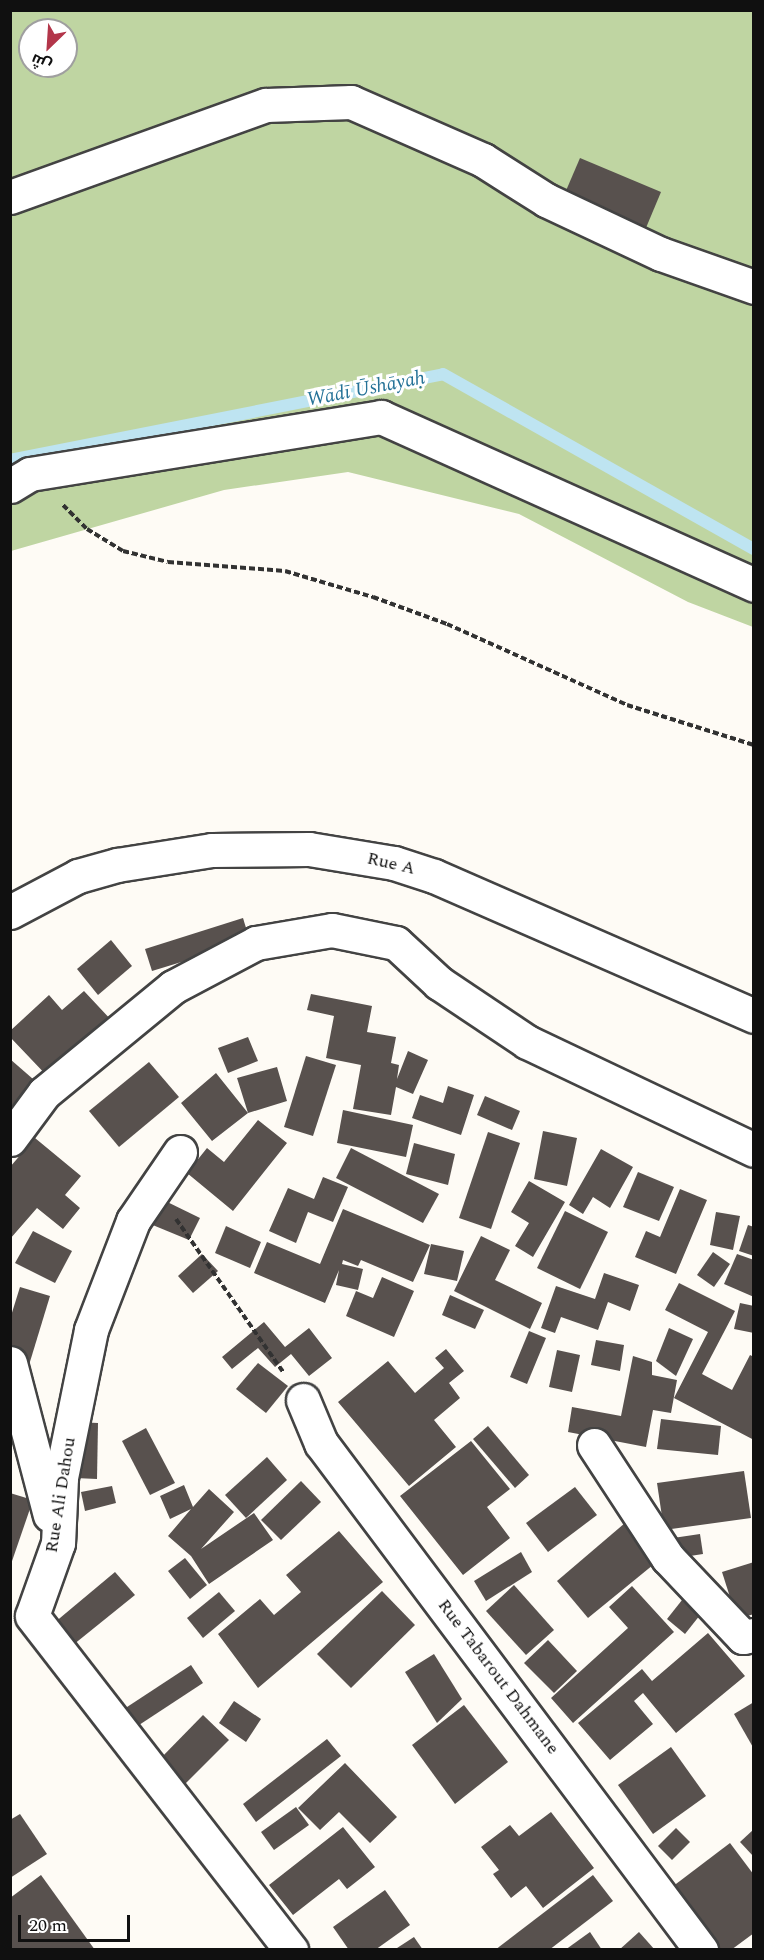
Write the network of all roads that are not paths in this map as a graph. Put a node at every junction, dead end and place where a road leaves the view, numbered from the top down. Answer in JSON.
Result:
{"nodes":[{"id":1,"x":10,"y":197,"type":"edge"},
{"id":2,"x":753,"y":287,"type":"edge"},
{"id":3,"x":20,"y":480,"type":"edge"},
{"id":4,"x":753,"y":585,"type":"edge"},
{"id":5,"x":10,"y":912,"type":"edge"},
{"id":6,"x":753,"y":1016,"type":"edge"},
{"id":7,"x":10,"y":1139,"type":"edge"},
{"id":8,"x":753,"y":1150,"type":"edge"},
{"id":9,"x":180,"y":1152,"type":"dead end"},
{"id":10,"x":10,"y":1363,"type":"edge"},
{"id":11,"x":303,"y":1400,"type":"road end"},
{"id":12,"x":594,"y":1445,"type":"dead end"},
{"id":13,"x":58,"y":1543,"type":"junction"},
{"id":14,"x":753,"y":1635,"type":"edge"},
{"id":15,"x":291,"y":1950,"type":"edge"},
{"id":16,"x":701,"y":1950,"type":"edge"}],
"edges":[{"from":1,"to":2,"type":"street"},
{"from":3,"to":4,"type":"street"},
{"from":5,"to":6,"type":"street","name":"Rue A"},
{"from":7,"to":8,"type":"street"},
{"from":9,"to":13,"type":"street","name":"Rue Ali Dahou"},
{"from":10,"to":13,"type":"street"},
{"from":11,"to":16,"type":"street","name":"Rue Tabarout Dahmane"},
{"from":12,"to":14,"type":"street"},
{"from":13,"to":15,"type":"street","name":"Rue Ali Dahou"}]}
